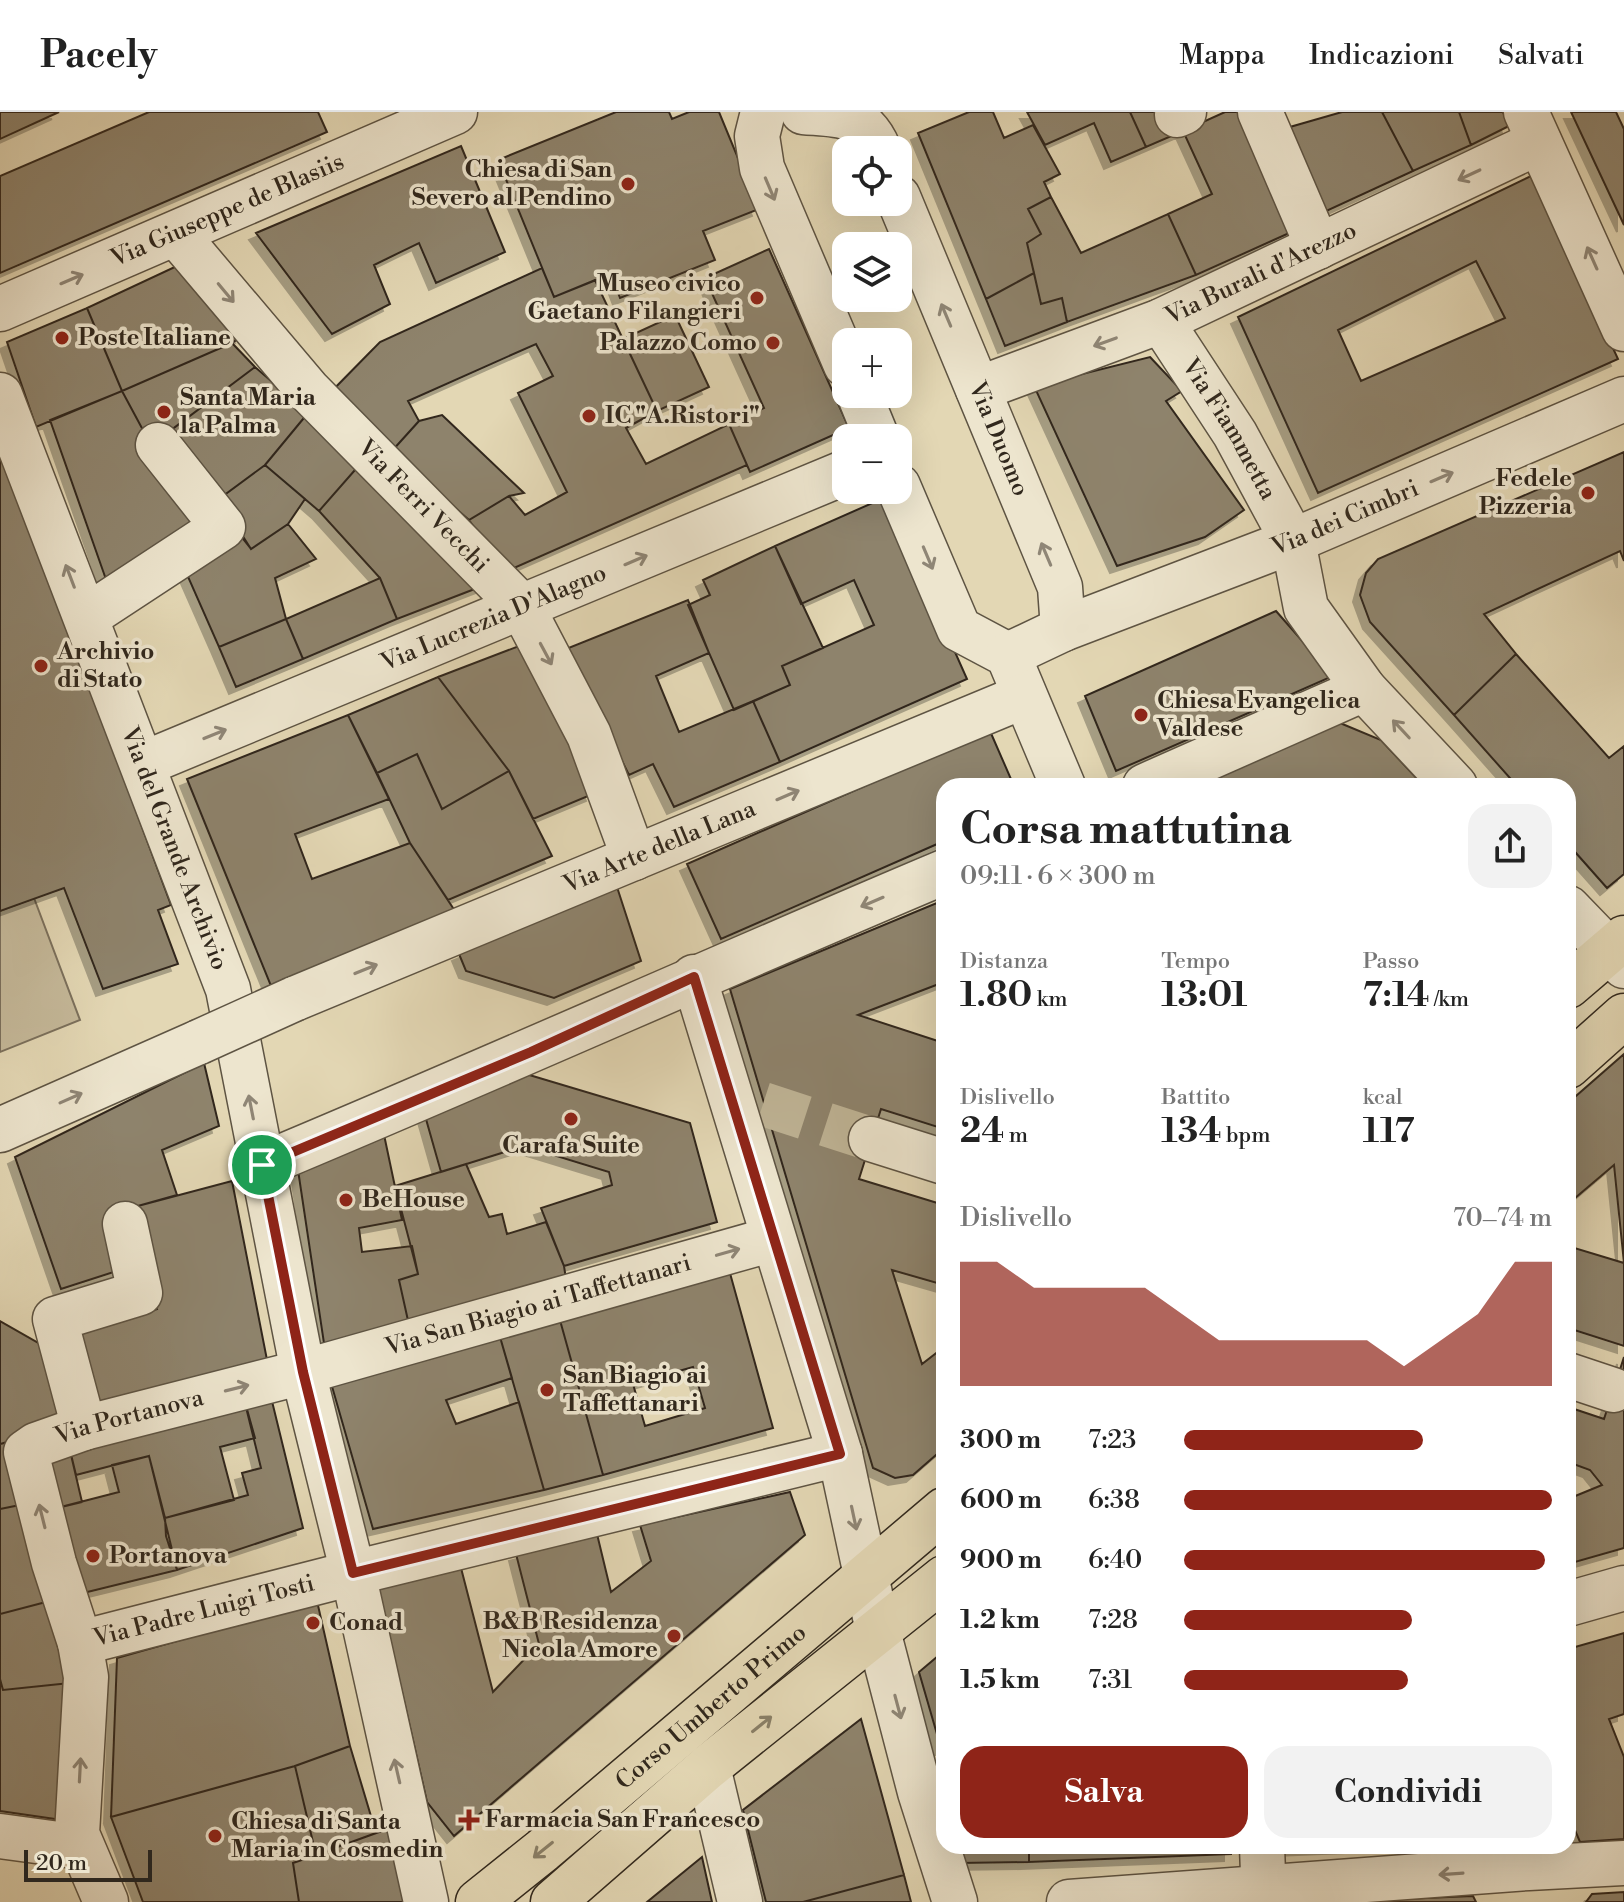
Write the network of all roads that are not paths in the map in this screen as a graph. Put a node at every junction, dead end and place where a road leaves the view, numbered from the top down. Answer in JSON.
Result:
{"nodes":[{"id":1,"x":783,"y":112,"type":"edge"},
{"id":2,"x":455,"y":113,"type":"edge"},
{"id":3,"x":1270,"y":115,"type":"edge"},
{"id":4,"x":1532,"y":127,"type":"edge"},
{"id":5,"x":873,"y":136,"type":"edge"},
{"id":6,"x":906,"y":216,"type":"edge"},
{"id":7,"x":176,"y":234,"type":"junction"},
{"id":8,"x":1318,"y":247,"type":"junction"},
{"id":9,"x":0,"y":309,"type":"edge"},
{"id":10,"x":1161,"y":321,"type":"junction"},
{"id":11,"x":1624,"y":329,"type":"edge"},
{"id":12,"x":832,"y":332,"type":"edge"},
{"id":13,"x":978,"y":389,"type":"junction"},
{"id":14,"x":0,"y":395,"type":"edge"},
{"id":15,"x":1624,"y":399,"type":"edge"},
{"id":16,"x":158,"y":445,"type":"dead end"},
{"id":17,"x":832,"y":478,"type":"edge"},
{"id":18,"x":906,"y":504,"type":"edge"},
{"id":19,"x":1293,"y":541,"type":"junction"},
{"id":20,"x":522,"y":607,"type":"junction"},
{"id":21,"x":86,"y":617,"type":"junction"},
{"id":22,"x":1063,"y":629,"type":"junction"},
{"id":23,"x":1008,"y":655,"type":"junction"},
{"id":24,"x":1364,"y":689,"type":"junction"},
{"id":25,"x":1024,"y":696,"type":"junction"},
{"id":26,"x":143,"y":764,"type":"junction"},
{"id":27,"x":1060,"y":778,"type":"edge"},
{"id":28,"x":1163,"y":778,"type":"edge"},
{"id":29,"x":1447,"y":778,"type":"edge"},
{"id":30,"x":634,"y":858,"type":"junction"},
{"id":31,"x":936,"y":875,"type":"edge"},
{"id":32,"x":1576,"y":915,"type":"edge"},
{"id":33,"x":1619,"y":952,"type":"edge"},
{"id":34,"x":694,"y":977,"type":"junction"},
{"id":35,"x":1576,"y":981,"type":"edge"},
{"id":36,"x":1624,"y":1016,"type":"edge"},
{"id":37,"x":1576,"y":1059,"type":"edge"},
{"id":38,"x":0,"y":1130,"type":"edge"},
{"id":39,"x":871,"y":1139,"type":"tunnel mouth"},
{"id":40,"x":936,"y":1159,"type":"edge"},
{"id":41,"x":262,"y":1165,"type":"junction"},
{"id":42,"x":125,"y":1224,"type":"dead end"},
{"id":43,"x":773,"y":1239,"type":"junction"},
{"id":44,"x":303,"y":1372,"type":"junction"},
{"id":45,"x":1576,"y":1378,"type":"edge"},
{"id":46,"x":1613,"y":1390,"type":"dead end"},
{"id":47,"x":84,"y":1428,"type":"junction"},
{"id":48,"x":840,"y":1454,"type":"junction"},
{"id":49,"x":936,"y":1517,"type":"edge"},
{"id":50,"x":353,"y":1573,"type":"junction"},
{"id":51,"x":865,"y":1576,"type":"junction"},
{"id":52,"x":936,"y":1584,"type":"edge"},
{"id":53,"x":1624,"y":1588,"type":"edge"},
{"id":54,"x":1576,"y":1602,"type":"edge"},
{"id":55,"x":878,"y":1631,"type":"junction"},
{"id":56,"x":80,"y":1643,"type":"junction"},
{"id":57,"x":708,"y":1767,"type":"junction"},
{"id":58,"x":932,"y":1788,"type":"edge"},
{"id":59,"x":936,"y":1812,"type":"edge"},
{"id":60,"x":0,"y":1836,"type":"edge"},
{"id":61,"x":81,"y":1847,"type":"junction"},
{"id":62,"x":943,"y":1854,"type":"edge"},
{"id":63,"x":1624,"y":1863,"type":"edge"},
{"id":64,"x":1530,"y":1872,"type":"edge"},
{"id":65,"x":1264,"y":1879,"type":"edge"},
{"id":66,"x":951,"y":1901,"type":"edge"},
{"id":67,"x":106,"y":1902,"type":"edge"},
{"id":68,"x":426,"y":1902,"type":"edge"},
{"id":69,"x":478,"y":1902,"type":"edge"},
{"id":70,"x":553,"y":1902,"type":"edge"},
{"id":71,"x":740,"y":1902,"type":"edge"},
{"id":72,"x":1069,"y":1902,"type":"edge"}],
"edges":[{"from":1,"to":5,"type":"street"},
{"from":1,"to":12,"type":"street","one_way":true},
{"from":2,"to":7,"type":"street","name":"Via Giuseppe de Blasiis"},
{"from":3,"to":8,"type":"street"},
{"from":4,"to":8,"type":"street","name":"Via Burali d'Arezzo","one_way":true},
{"from":11,"to":4,"type":"street","one_way":true},
{"from":13,"to":6,"type":"street","name":"Via Duomo","one_way":true},
{"from":9,"to":7,"type":"street","name":"Via Giuseppe de Blasiis","one_way":true},
{"from":7,"to":20,"type":"street","name":"Via Ferri Vecchi","one_way":true},
{"from":8,"to":10,"type":"street","name":"Via Burali d'Arezzo"},
{"from":10,"to":13,"type":"street","name":"Via Burali d'Arezzo","one_way":true},
{"from":10,"to":19,"type":"street","name":"Via Fiammetta"},
{"from":22,"to":13,"type":"street","name":"Via Duomo","one_way":true},
{"from":21,"to":14,"type":"street","name":"Via del Grande Archivio","one_way":true},
{"from":19,"to":15,"type":"street","name":"Via dei Cimbri","one_way":true},
{"from":16,"to":21,"type":"street"},
{"from":20,"to":17,"type":"street","name":"Via Lucrezia D'Alagno","one_way":true},
{"from":18,"to":23,"type":"street","one_way":true},
{"from":19,"to":22,"type":"street","name":"Via dei Cimbri"},
{"from":19,"to":24,"type":"street","name":"Via Fiammetta"},
{"from":26,"to":20,"type":"street","name":"Via Lucrezia D'Alagno","one_way":true},
{"from":20,"to":30,"type":"street","name":"Via Ferri Vecchi","one_way":true},
{"from":21,"to":26,"type":"street","name":"Via del Grande Archivio"},
{"from":22,"to":23,"type":"street"},
{"from":23,"to":25,"type":"street"},
{"from":24,"to":28,"type":"street"},
{"from":29,"to":24,"type":"street","name":"Via Fiammetta","one_way":true},
{"from":25,"to":27,"type":"street"},
{"from":30,"to":25,"type":"street","name":"Via Arte della Lana","one_way":true},
{"from":41,"to":26,"type":"street","name":"Via del Grande Archivio","one_way":true},
{"from":38,"to":30,"type":"street","name":"Via Arte della Lana","one_way":true,"bridge":true},
{"from":31,"to":34,"type":"street","one_way":true},
{"from":32,"to":33,"type":"street"},
{"from":33,"to":35,"type":"main road"},
{"from":34,"to":41,"type":"street"},
{"from":34,"to":43,"type":"street"},
{"from":36,"to":37,"type":"main road"},
{"from":39,"to":40,"type":"street"},
{"from":41,"to":44,"type":"street","name":"Via del Grande Archivio"},
{"from":42,"to":47,"type":"street"},
{"from":44,"to":43,"type":"street","name":"Via San Biagio ai Taffettanari","one_way":true},
{"from":43,"to":48,"type":"street"},
{"from":47,"to":44,"type":"street","name":"Via Portanova","one_way":true},
{"from":44,"to":50,"type":"street","name":"Via del Grande Archivio"},
{"from":45,"to":46,"type":"street"},
{"from":56,"to":47,"type":"street","name":"Via Portanova","one_way":true},
{"from":48,"to":50,"type":"street","name":"Via Padre Luigi Tosti"},
{"from":48,"to":51,"type":"street","one_way":true},
{"from":49,"to":51,"type":"main road","name":"Corso Umberto Primo"},
{"from":50,"to":56,"type":"street","name":"Via Padre Luigi Tosti"},
{"from":68,"to":50,"type":"street","name":"Via del Grande Archivio","one_way":true},
{"from":51,"to":55,"type":"street"},
{"from":51,"to":69,"type":"main road","name":"Corso Umberto Primo","one_way":true},
{"from":52,"to":55,"type":"main road","name":"Corso Umberto Primo"},
{"from":53,"to":54,"type":"street"},
{"from":57,"to":55,"type":"main road","name":"Corso Umberto Primo","one_way":true},
{"from":55,"to":58,"type":"street","one_way":true},
{"from":61,"to":56,"type":"street","name":"Via Portanova","one_way":true},
{"from":57,"to":70,"type":"main road","name":"Corso Umberto Primo"},
{"from":57,"to":71,"type":"street"},
{"from":58,"to":59,"type":"street"},
{"from":60,"to":61,"type":"street"},
{"from":61,"to":67,"type":"street"},
{"from":62,"to":66,"type":"street"},
{"from":63,"to":64,"type":"street"},
{"from":64,"to":65,"type":"street","one_way":true},
{"from":65,"to":72,"type":"street"}]}
